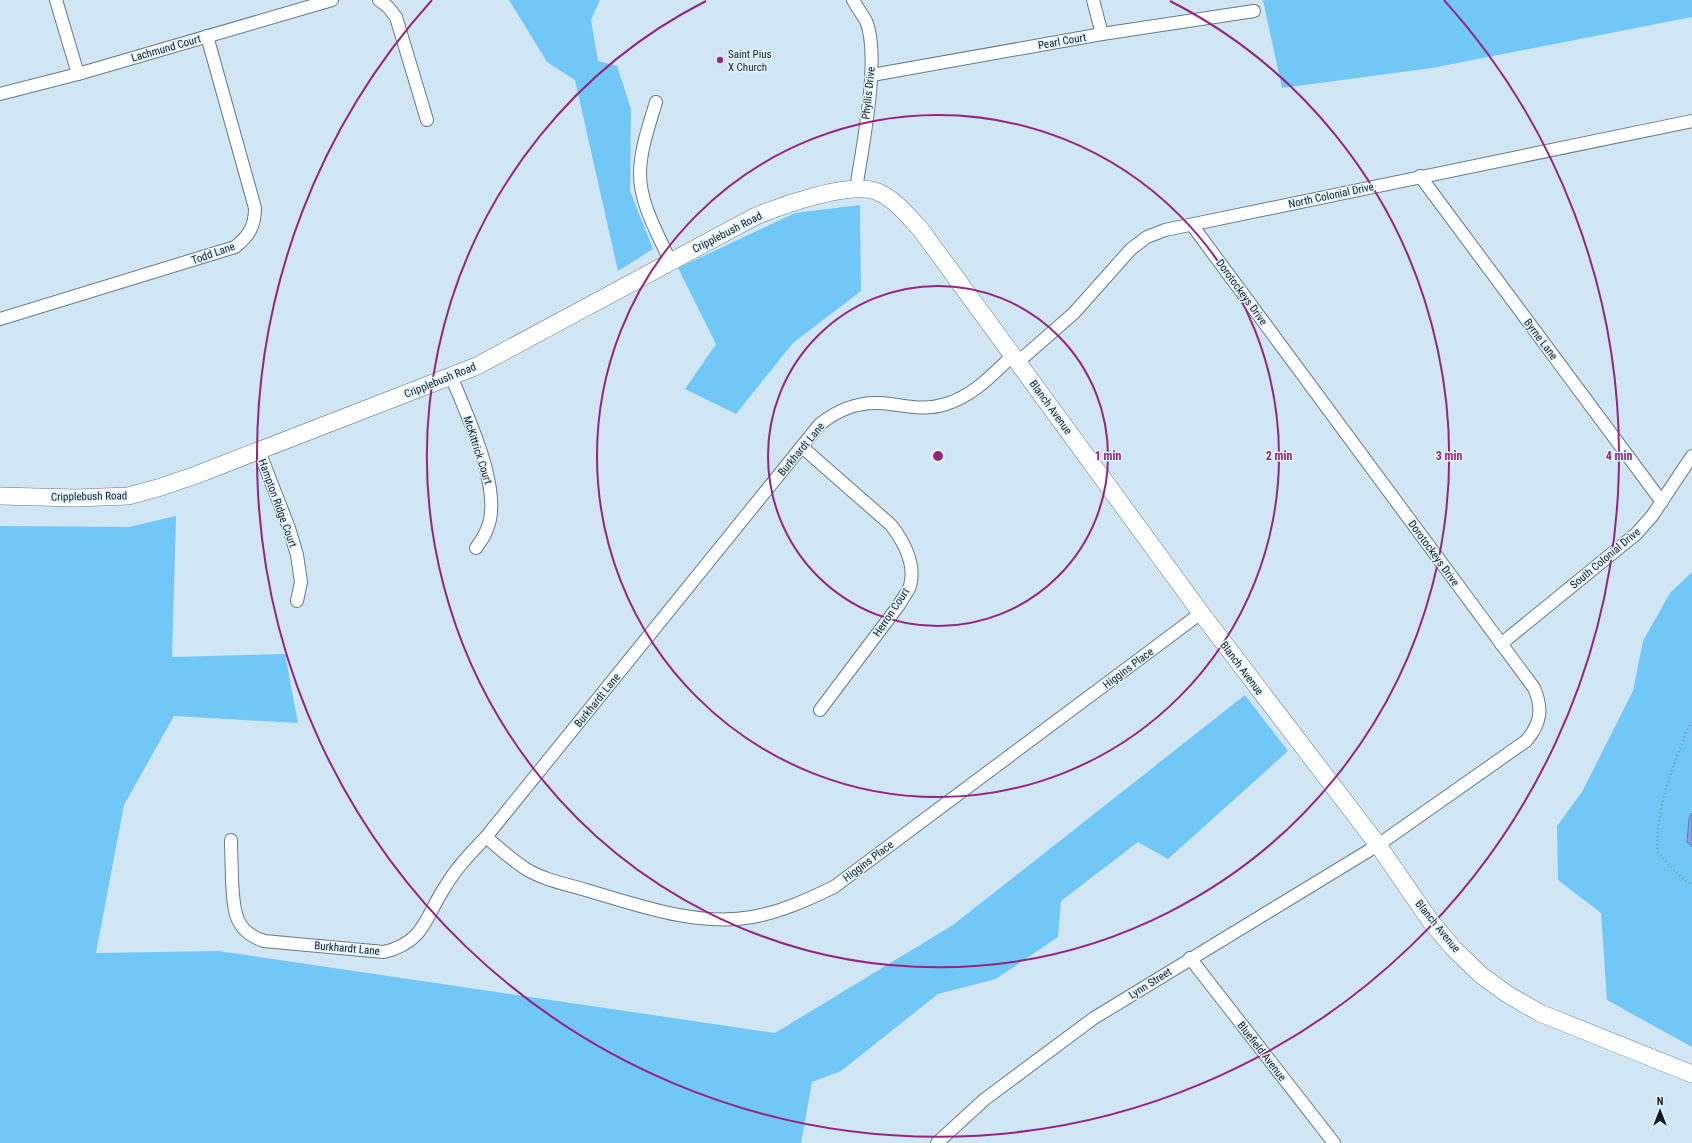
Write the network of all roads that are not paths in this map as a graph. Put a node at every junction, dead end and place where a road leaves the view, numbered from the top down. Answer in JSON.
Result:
{"nodes":[{"id":1,"x":56,"y":0,"type":"edge"},
{"id":2,"x":332,"y":0,"type":"edge"},
{"id":3,"x":378,"y":0,"type":"edge"},
{"id":4,"x":854,"y":0,"type":"edge"},
{"id":5,"x":1093,"y":0,"type":"edge"},
{"id":6,"x":298,"y":5,"type":"edge"},
{"id":7,"x":1254,"y":12,"type":"dead end"},
{"id":8,"x":1102,"y":34,"type":"junction"},
{"id":9,"x":207,"y":36,"type":"junction"},
{"id":10,"x":78,"y":74,"type":"junction"},
{"id":11,"x":872,"y":75,"type":"junction"},
{"id":12,"x":0,"y":94,"type":"edge"},
{"id":13,"x":656,"y":102,"type":"dead end"},
{"id":14,"x":427,"y":120,"type":"dead end"},
{"id":15,"x":1692,"y":121,"type":"edge"},
{"id":16,"x":1420,"y":176,"type":"junction"},
{"id":17,"x":856,"y":189,"type":"junction"},
{"id":18,"x":1192,"y":225,"type":"junction"},
{"id":19,"x":670,"y":261,"type":"junction"},
{"id":20,"x":0,"y":319,"type":"edge"},
{"id":21,"x":1015,"y":359,"type":"junction"},
{"id":22,"x":451,"y":376,"type":"junction"},
{"id":23,"x":802,"y":447,"type":"junction"},
{"id":24,"x":259,"y":451,"type":"junction"},
{"id":25,"x":1692,"y":456,"type":"edge"},
{"id":26,"x":0,"y":496,"type":"edge"},
{"id":27,"x":1662,"y":502,"type":"junction"},
{"id":28,"x":476,"y":548,"type":"dead end"},
{"id":29,"x":297,"y":601,"type":"dead end"},
{"id":30,"x":1201,"y":613,"type":"junction"},
{"id":31,"x":1501,"y":644,"type":"junction"},
{"id":32,"x":820,"y":710,"type":"dead end"},
{"id":33,"x":486,"y":837,"type":"junction"},
{"id":34,"x":231,"y":840,"type":"dead end"},
{"id":35,"x":1378,"y":845,"type":"junction"},
{"id":36,"x":1190,"y":958,"type":"junction"},
{"id":37,"x":1692,"y":1074,"type":"edge"},
{"id":38,"x":1332,"y":1142,"type":"edge"},
{"id":39,"x":937,"y":1143,"type":"edge"}],
"edges":[{"from":1,"to":10,"type":"street"},
{"from":2,"to":6,"type":"street","name":"Lachmund Court"},
{"from":3,"to":14,"type":"street"},
{"from":4,"to":11,"type":"street","name":"Phyllis Drive"},
{"from":5,"to":8,"type":"street"},
{"from":6,"to":9,"type":"street","name":"Lachmund Court"},
{"from":7,"to":8,"type":"street","name":"Pearl Court"},
{"from":8,"to":11,"type":"street","name":"Pearl Court"},
{"from":9,"to":10,"type":"street","name":"Lachmund Court"},
{"from":9,"to":20,"type":"street","name":"Todd Lane"},
{"from":10,"to":12,"type":"street","name":"Lachmund Court"},
{"from":11,"to":17,"type":"street","name":"Phyllis Drive"},
{"from":13,"to":19,"type":"street"},
{"from":15,"to":16,"type":"street","name":"North Colonial Drive"},
{"from":16,"to":18,"type":"street","name":"North Colonial Drive"},
{"from":16,"to":27,"type":"street","name":"Byrne Lane"},
{"from":17,"to":19,"type":"main road","name":"Cripplebush Road"},
{"from":17,"to":21,"type":"main road","name":"Blanch Avenue"},
{"from":18,"to":21,"type":"street","name":"North Colonial Drive"},
{"from":18,"to":31,"type":"street","name":"Dorotockeys Drive"},
{"from":19,"to":22,"type":"main road","name":"Cripplebush Road"},
{"from":21,"to":23,"type":"street","name":"Burkhardt Lane"},
{"from":21,"to":30,"type":"main road","name":"Blanch Avenue"},
{"from":22,"to":24,"type":"main road","name":"Cripplebush Road"},
{"from":22,"to":28,"type":"street","name":"McKittrick Court"},
{"from":23,"to":32,"type":"street","name":"Herron Court"},
{"from":23,"to":33,"type":"street","name":"Burkhardt Lane"},
{"from":24,"to":26,"type":"main road","name":"Cripplebush Road"},
{"from":24,"to":29,"type":"street","name":"Hampton Ridge Court"},
{"from":25,"to":27,"type":"street","name":"South Colonial Drive"},
{"from":27,"to":31,"type":"street","name":"South Colonial Drive"},
{"from":30,"to":33,"type":"street","name":"Higgins Place"},
{"from":30,"to":35,"type":"main road","name":"Blanch Avenue"},
{"from":31,"to":35,"type":"street","name":"Dorotockeys Drive"},
{"from":33,"to":34,"type":"street","name":"Burkhardt Lane"},
{"from":35,"to":36,"type":"street","name":"Lynn Street"},
{"from":35,"to":37,"type":"main road","name":"Blanch Avenue"},
{"from":36,"to":38,"type":"street","name":"Bluefield Avenue"},
{"from":36,"to":39,"type":"street","name":"Lynn Street"}]}
